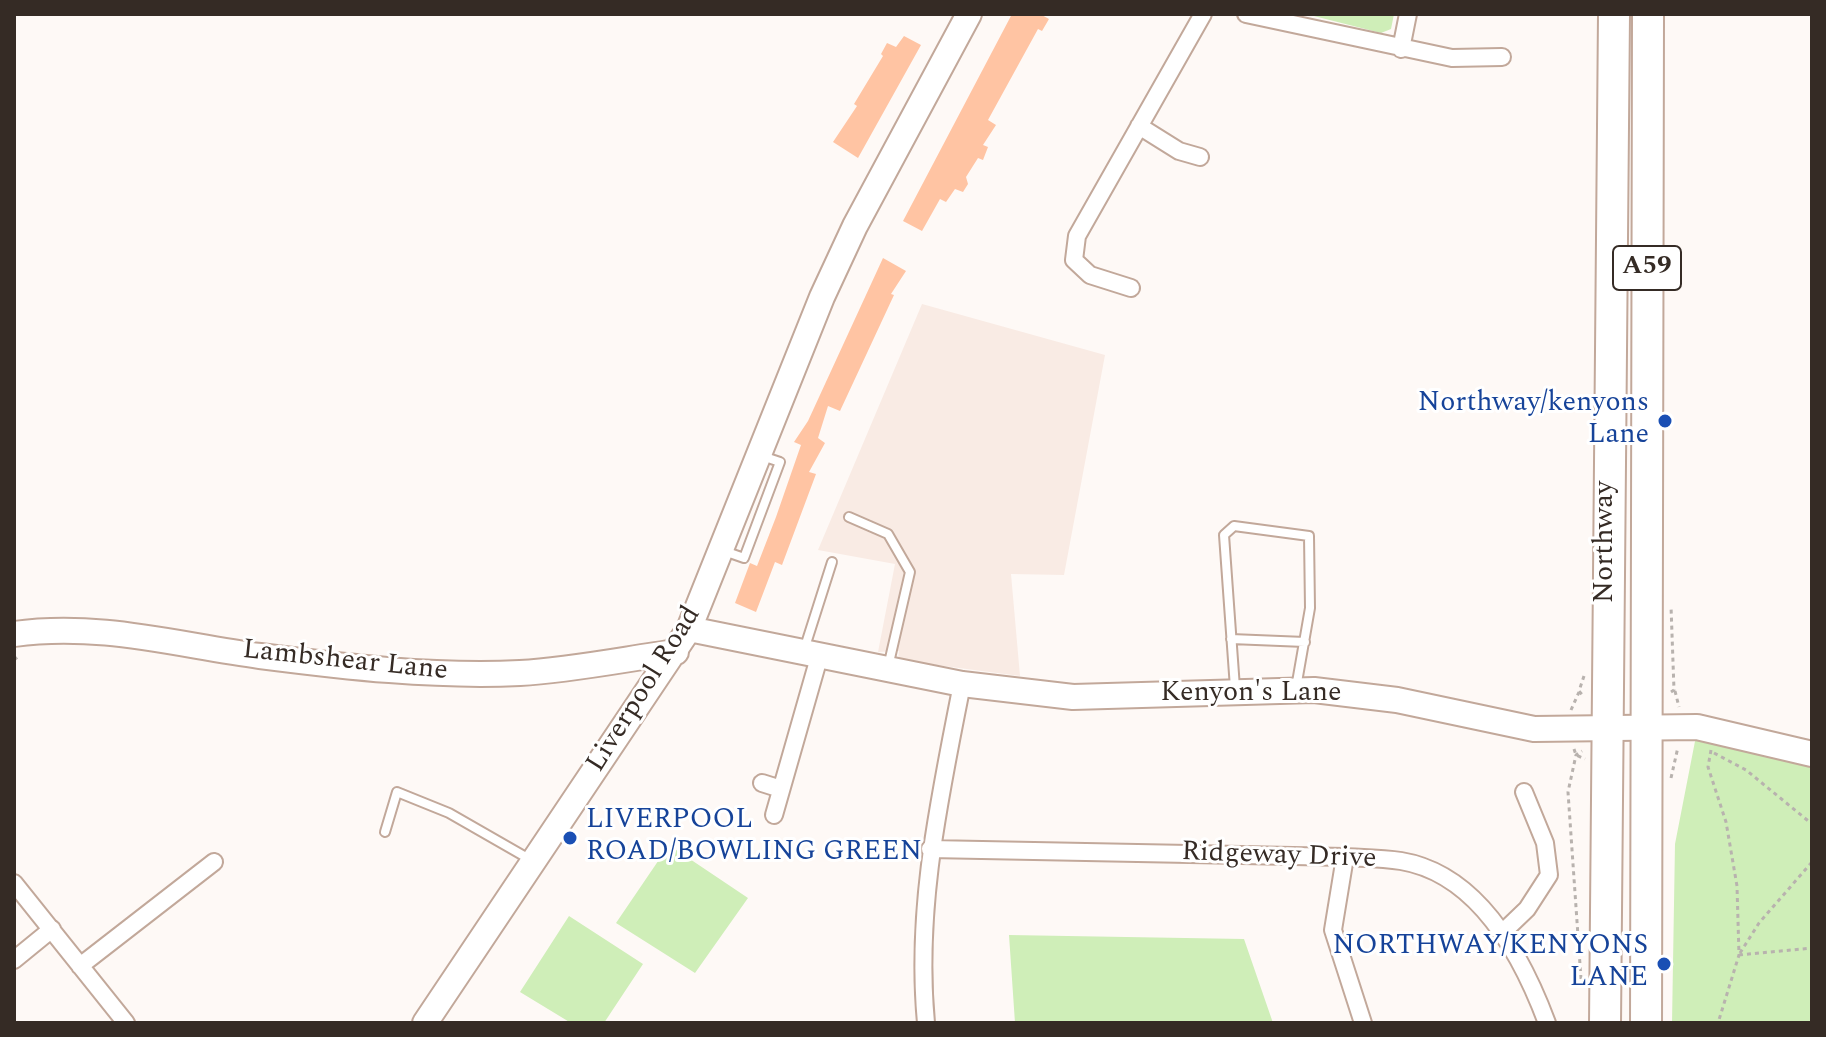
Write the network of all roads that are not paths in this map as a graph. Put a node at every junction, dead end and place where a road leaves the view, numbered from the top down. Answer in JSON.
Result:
{"nodes":[{"id":1,"x":969,"y":14,"type":"edge"},
{"id":2,"x":1203,"y":14,"type":"edge"},
{"id":3,"x":1246,"y":14,"type":"edge"},
{"id":4,"x":1408,"y":14,"type":"edge"},
{"id":5,"x":1614,"y":14,"type":"edge"},
{"id":6,"x":1648,"y":14,"type":"edge"},
{"id":7,"x":1401,"y":49,"type":"junction"},
{"id":8,"x":1502,"y":57,"type":"dead end"},
{"id":9,"x":1139,"y":126,"type":"junction"},
{"id":10,"x":1200,"y":157,"type":"dead end"},
{"id":11,"x":1131,"y":288,"type":"dead end"},
{"id":12,"x":849,"y":517,"type":"dead end"},
{"id":13,"x":832,"y":562,"type":"dead end"},
{"id":14,"x":689,"y":629,"type":"junction"},
{"id":15,"x":14,"y":634,"type":"edge"},
{"id":16,"x":1231,"y":639,"type":"junction"},
{"id":17,"x":1305,"y":642,"type":"junction"},
{"id":18,"x":676,"y":652,"type":"junction"},
{"id":19,"x":812,"y":652,"type":"junction"},
{"id":20,"x":888,"y":668,"type":"junction"},
{"id":21,"x":962,"y":684,"type":"junction"},
{"id":22,"x":1295,"y":691,"type":"junction"},
{"id":23,"x":1235,"y":692,"type":"junction"},
{"id":24,"x":1646,"y":725,"type":"junction"},
{"id":25,"x":1607,"y":727,"type":"junction"},
{"id":26,"x":1812,"y":754,"type":"edge"},
{"id":27,"x":762,"y":783,"type":"dead end"},
{"id":28,"x":781,"y":789,"type":"junction"},
{"id":29,"x":1524,"y":792,"type":"dead end"},
{"id":30,"x":774,"y":815,"type":"dead end"},
{"id":31,"x":385,"y":832,"type":"dead end"},
{"id":32,"x":930,"y":849,"type":"junction"},
{"id":33,"x":1345,"y":857,"type":"junction"},
{"id":34,"x":214,"y":862,"type":"dead end"},
{"id":35,"x":534,"y":862,"type":"junction"},
{"id":36,"x":14,"y":883,"type":"edge"},
{"id":37,"x":52,"y":929,"type":"junction"},
{"id":38,"x":1503,"y":932,"type":"junction"},
{"id":39,"x":14,"y":960,"type":"edge"},
{"id":40,"x":80,"y":966,"type":"junction"},
{"id":41,"x":119,"y":1020,"type":"edge"},
{"id":42,"x":425,"y":1023,"type":"edge"},
{"id":43,"x":926,"y":1023,"type":"edge"},
{"id":44,"x":1363,"y":1023,"type":"edge"},
{"id":45,"x":1547,"y":1023,"type":"edge"},
{"id":46,"x":1605,"y":1023,"type":"edge"},
{"id":47,"x":1646,"y":1023,"type":"edge"}],
"edges":[{"from":1,"to":14,"type":"street","name":"Liverpool Road"},
{"from":2,"to":9,"type":"street"},
{"from":3,"to":7,"type":"street"},
{"from":4,"to":7,"type":"street"},
{"from":5,"to":25,"type":"highway","name":"Northway","number":"A59"},
{"from":6,"to":24,"type":"highway","name":"Northway","number":"A59"},
{"from":7,"to":8,"type":"street"},
{"from":9,"to":10,"type":"street"},
{"from":9,"to":11,"type":"street"},
{"from":12,"to":20,"type":"lane"},
{"from":13,"to":19,"type":"lane"},
{"from":14,"to":18,"type":"street","name":"Liverpool Road"},
{"from":14,"to":19,"type":"street","name":"Kenyon's Lane"},
{"from":15,"to":18,"type":"street","name":"Lambshear Lane"},
{"from":16,"to":17,"type":"lane"},
{"from":16,"to":17,"type":"lane"},
{"from":16,"to":23,"type":"lane"},
{"from":17,"to":22,"type":"lane"},
{"from":18,"to":35,"type":"street","name":"Liverpool Road"},
{"from":19,"to":20,"type":"street","name":"Kenyon's Lane"},
{"from":19,"to":28,"type":"street"},
{"from":20,"to":21,"type":"street","name":"Kenyon's Lane"},
{"from":21,"to":23,"type":"street","name":"Kenyon's Lane"},
{"from":21,"to":32,"type":"street"},
{"from":22,"to":23,"type":"street","name":"Kenyon's Lane"},
{"from":22,"to":25,"type":"street","name":"Kenyon's Lane"},
{"from":24,"to":25,"type":"street","name":"Kenyon's Lane"},
{"from":24,"to":26,"type":"street","name":"Kenyon's Lane"},
{"from":24,"to":47,"type":"highway","name":"Northway","number":"A59"},
{"from":25,"to":46,"type":"highway","name":"Northway","number":"A59"},
{"from":27,"to":28,"type":"street"},
{"from":28,"to":30,"type":"street"},
{"from":29,"to":38,"type":"street"},
{"from":31,"to":35,"type":"lane"},
{"from":32,"to":33,"type":"street","name":"Ridgeway Drive"},
{"from":32,"to":43,"type":"street"},
{"from":33,"to":38,"type":"street","name":"Ridgeway Drive"},
{"from":33,"to":44,"type":"street"},
{"from":34,"to":40,"type":"street"},
{"from":35,"to":42,"type":"street","name":"Liverpool Road"},
{"from":36,"to":37,"type":"street"},
{"from":37,"to":39,"type":"street"},
{"from":37,"to":40,"type":"street"},
{"from":38,"to":45,"type":"street","name":"Ridgeway Drive"},
{"from":40,"to":41,"type":"street"}]}
